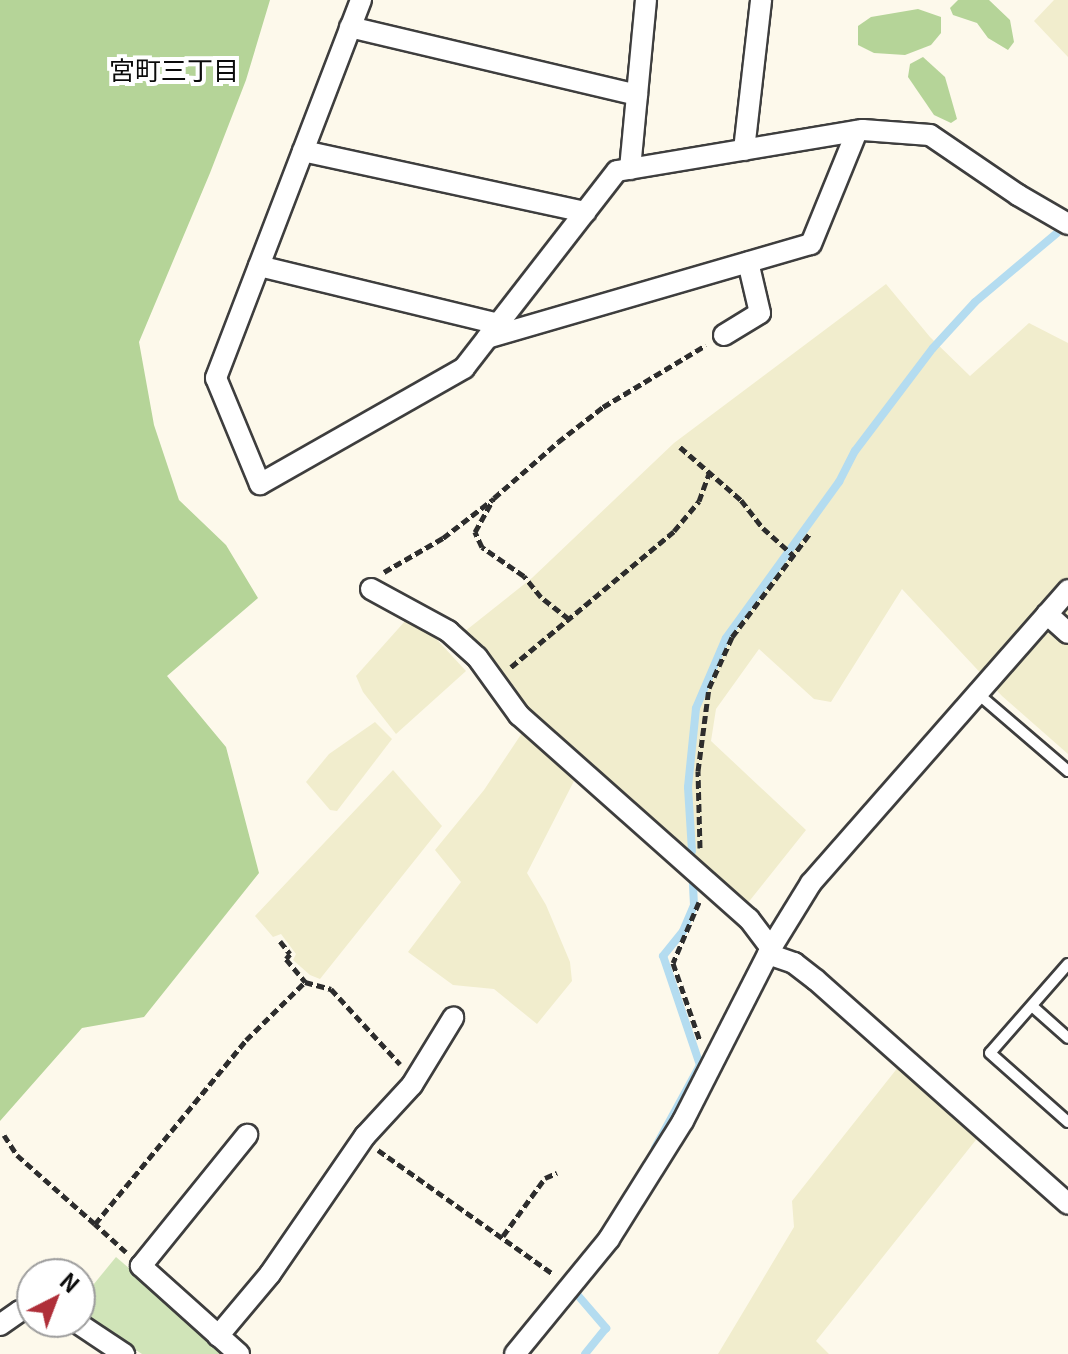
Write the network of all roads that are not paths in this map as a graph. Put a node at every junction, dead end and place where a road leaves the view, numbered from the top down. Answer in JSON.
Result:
{"nodes":[{"id":1,"x":361,"y":0,"type":"edge"},
{"id":2,"x":646,"y":0,"type":"edge"},
{"id":3,"x":761,"y":0,"type":"edge"},
{"id":4,"x":350,"y":27,"type":"junction"},
{"id":5,"x":637,"y":95,"type":"junction"},
{"id":6,"x":857,"y":131,"type":"junction"},
{"id":7,"x":744,"y":150,"type":"junction"},
{"id":8,"x":303,"y":151,"type":"junction"},
{"id":9,"x":630,"y":169,"type":"junction"},
{"id":10,"x":585,"y":212,"type":"junction"},
{"id":11,"x":1068,"y":224,"type":"edge"},
{"id":12,"x":748,"y":262,"type":"junction"},
{"id":13,"x":259,"y":266,"type":"junction"},
{"id":14,"x":492,"y":331,"type":"junction"},
{"id":15,"x":724,"y":335,"type":"road end"},
{"id":16,"x":371,"y":589,"type":"road end"},
{"id":17,"x":1068,"y":590,"type":"edge"},
{"id":18,"x":1047,"y":614,"type":"junction"},
{"id":19,"x":1068,"y":633,"type":"edge"},
{"id":20,"x":977,"y":693,"type":"junction"},
{"id":21,"x":1068,"y":771,"type":"edge"},
{"id":22,"x":770,"y":951,"type":"junction"},
{"id":23,"x":1068,"y":964,"type":"edge"},
{"id":24,"x":1032,"y":1006,"type":"junction"},
{"id":25,"x":453,"y":1018,"type":"dead end"},
{"id":26,"x":1068,"y":1038,"type":"edge"},
{"id":27,"x":1068,"y":1122,"type":"edge"},
{"id":28,"x":247,"y":1135,"type":"dead end"},
{"id":29,"x":1068,"y":1204,"type":"edge"},
{"id":30,"x":96,"y":1335,"type":"edge"},
{"id":31,"x":218,"y":1336,"type":"junction"},
{"id":32,"x":124,"y":1354,"type":"edge"},
{"id":33,"x":239,"y":1354,"type":"edge"},
{"id":34,"x":515,"y":1354,"type":"edge"}],
"edges":[{"from":1,"to":4,"type":"street"},
{"from":2,"to":5,"type":"street"},
{"from":3,"to":7,"type":"street"},
{"from":4,"to":5,"type":"street"},
{"from":4,"to":8,"type":"street"},
{"from":5,"to":9,"type":"street"},
{"from":6,"to":7,"type":"street"},
{"from":6,"to":11,"type":"street"},
{"from":6,"to":12,"type":"street"},
{"from":7,"to":9,"type":"street"},
{"from":8,"to":10,"type":"street"},
{"from":8,"to":13,"type":"street"},
{"from":9,"to":10,"type":"street"},
{"from":10,"to":14,"type":"street"},
{"from":12,"to":14,"type":"street"},
{"from":12,"to":15,"type":"street"},
{"from":13,"to":14,"type":"street"},
{"from":13,"to":14,"type":"street"},
{"from":16,"to":22,"type":"street"},
{"from":17,"to":18,"type":"street"},
{"from":18,"to":19,"type":"street"},
{"from":18,"to":20,"type":"street"},
{"from":20,"to":21,"type":"lane"},
{"from":20,"to":22,"type":"street"},
{"from":22,"to":29,"type":"street"},
{"from":22,"to":34,"type":"street"},
{"from":23,"to":24,"type":"lane"},
{"from":24,"to":26,"type":"lane"},
{"from":24,"to":27,"type":"lane"},
{"from":25,"to":31,"type":"street"},
{"from":28,"to":31,"type":"street"},
{"from":30,"to":32,"type":"street"},
{"from":31,"to":33,"type":"street"}]}
